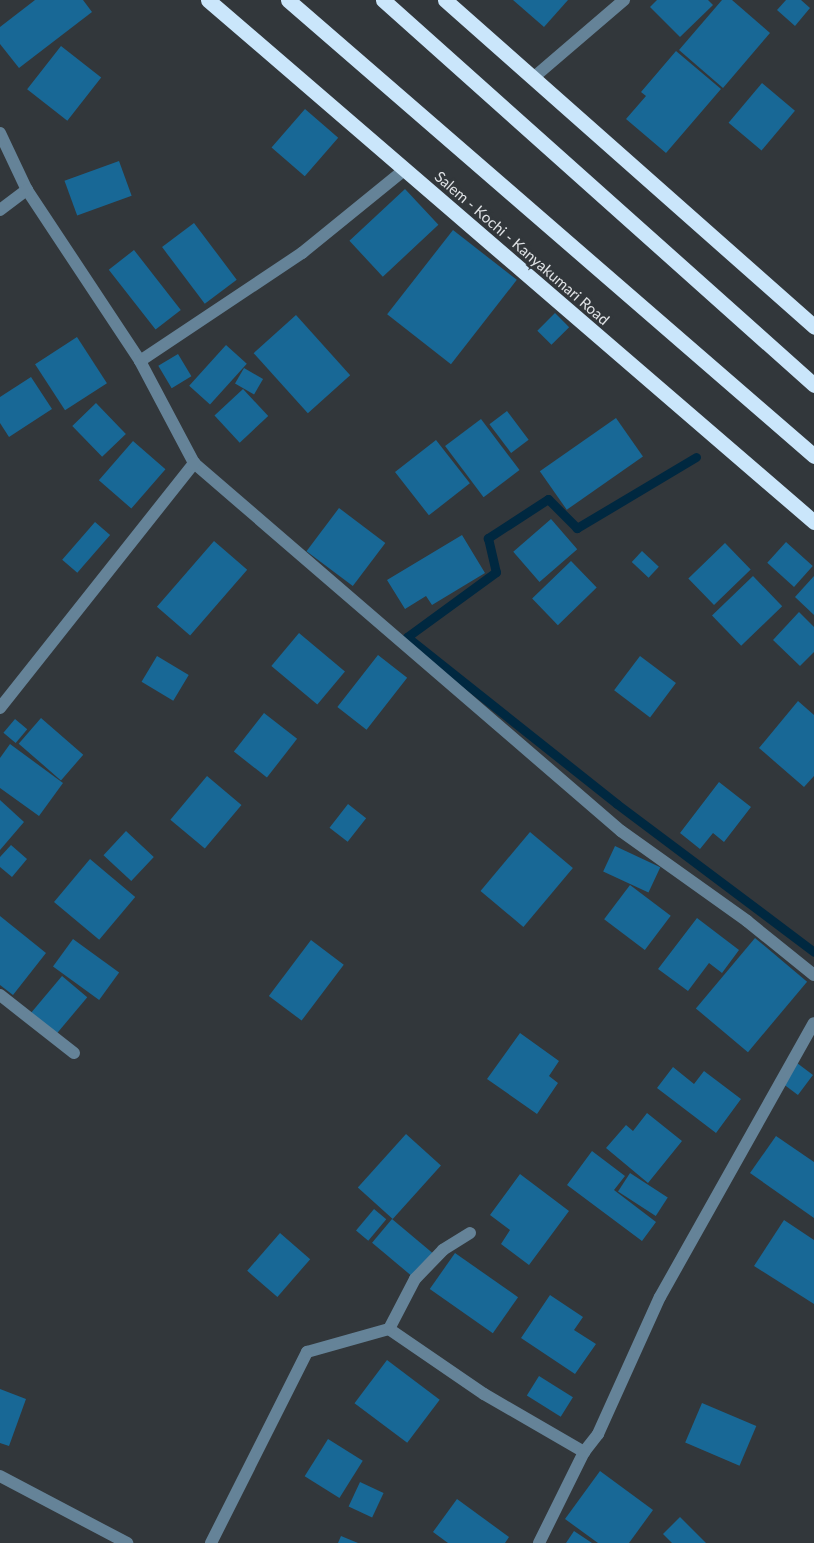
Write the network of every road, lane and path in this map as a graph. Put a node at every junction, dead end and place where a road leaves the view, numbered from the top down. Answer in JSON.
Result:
{"nodes":[{"id":1,"x":208,"y":0,"type":"edge"},
{"id":2,"x":288,"y":0,"type":"edge"},
{"id":3,"x":383,"y":0,"type":"edge"},
{"id":4,"x":445,"y":0,"type":"edge"},
{"id":5,"x":624,"y":0,"type":"edge"},
{"id":6,"x":532,"y":78,"type":"junction"},
{"id":7,"x":0,"y":133,"type":"edge"},
{"id":8,"x":404,"y":170,"type":"junction"},
{"id":9,"x":27,"y":190,"type":"junction"},
{"id":10,"x":0,"y":210,"type":"edge"},
{"id":11,"x":814,"y":327,"type":"edge"},
{"id":12,"x":140,"y":361,"type":"junction"},
{"id":13,"x":814,"y":386,"type":"edge"},
{"id":14,"x":814,"y":456,"type":"edge"},
{"id":15,"x":194,"y":463,"type":"junction"},
{"id":16,"x":814,"y":522,"type":"edge"},
{"id":17,"x":0,"y":708,"type":"edge"},
{"id":18,"x":814,"y":975,"type":"edge"},
{"id":19,"x":0,"y":995,"type":"edge"},
{"id":20,"x":814,"y":1023,"type":"edge"},
{"id":21,"x":74,"y":1052,"type":"dead end"},
{"id":22,"x":470,"y":1233,"type":"dead end"},
{"id":23,"x":389,"y":1329,"type":"junction"},
{"id":24,"x":584,"y":1452,"type":"junction"},
{"id":25,"x":0,"y":1476,"type":"edge"},
{"id":26,"x":127,"y":1543,"type":"edge"},
{"id":27,"x":211,"y":1543,"type":"edge"},
{"id":28,"x":539,"y":1543,"type":"edge"}],
"edges":[{"from":1,"to":8,"type":"highway","name":"Salem - Kochi - Kanyakumari Road"},
{"from":2,"to":14,"type":"highway"},
{"from":3,"to":13,"type":"highway"},
{"from":4,"to":6,"type":"highway"},
{"from":5,"to":6,"type":"street"},
{"from":6,"to":11,"type":"highway"},
{"from":7,"to":9,"type":"street"},
{"from":8,"to":12,"type":"street"},
{"from":8,"to":16,"type":"highway","name":"Salem - Kochi - Kanyakumari Road"},
{"from":9,"to":10,"type":"street"},
{"from":9,"to":12,"type":"street"},
{"from":12,"to":15,"type":"street"},
{"from":15,"to":17,"type":"street"},
{"from":15,"to":18,"type":"street"},
{"from":19,"to":21,"type":"street"},
{"from":20,"to":24,"type":"street"},
{"from":22,"to":23,"type":"street"},
{"from":23,"to":24,"type":"street"},
{"from":23,"to":27,"type":"street"},
{"from":24,"to":28,"type":"street"},
{"from":25,"to":26,"type":"street"}]}
